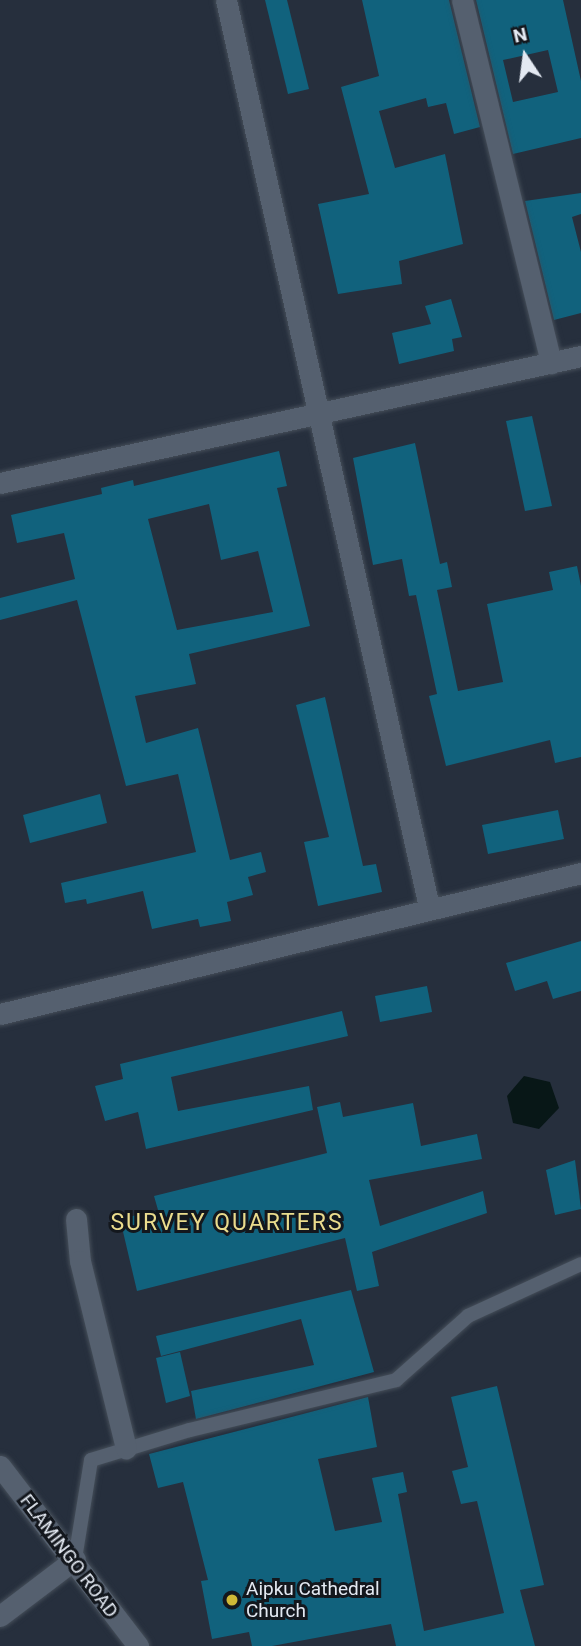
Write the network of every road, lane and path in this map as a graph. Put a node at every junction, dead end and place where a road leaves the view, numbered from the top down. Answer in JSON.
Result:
{"nodes":[{"id":1,"x":226,"y":0,"type":"edge"},
{"id":2,"x":462,"y":0,"type":"edge"},
{"id":3,"x":581,"y":356,"type":"edge"},
{"id":4,"x":551,"y":363,"type":"junction"},
{"id":5,"x":321,"y":412,"type":"junction"},
{"id":6,"x":0,"y":483,"type":"edge"},
{"id":7,"x":581,"y":873,"type":"edge"},
{"id":8,"x":429,"y":907,"type":"junction"},
{"id":9,"x":0,"y":1014,"type":"edge"},
{"id":10,"x":76,"y":1219,"type":"dead end"},
{"id":11,"x":581,"y":1265,"type":"edge"},
{"id":12,"x":126,"y":1448,"type":"junction"},
{"id":13,"x":0,"y":1466,"type":"edge"},
{"id":14,"x":75,"y":1559,"type":"junction"},
{"id":15,"x":0,"y":1616,"type":"edge"},
{"id":16,"x":138,"y":1646,"type":"edge"}],
"edges":[{"from":1,"to":5,"type":"street"},
{"from":2,"to":4,"type":"street"},
{"from":3,"to":4,"type":"street"},
{"from":4,"to":5,"type":"street"},
{"from":5,"to":6,"type":"street"},
{"from":5,"to":8,"type":"street"},
{"from":7,"to":8,"type":"street"},
{"from":8,"to":9,"type":"street"},
{"from":10,"to":12,"type":"street"},
{"from":11,"to":12,"type":"lane"},
{"from":12,"to":14,"type":"lane"},
{"from":13,"to":14,"type":"street","name":"FLAMINGO ROAD"},
{"from":14,"to":15,"type":"street"},
{"from":14,"to":16,"type":"street","name":"FLAMINGO ROAD"}]}
